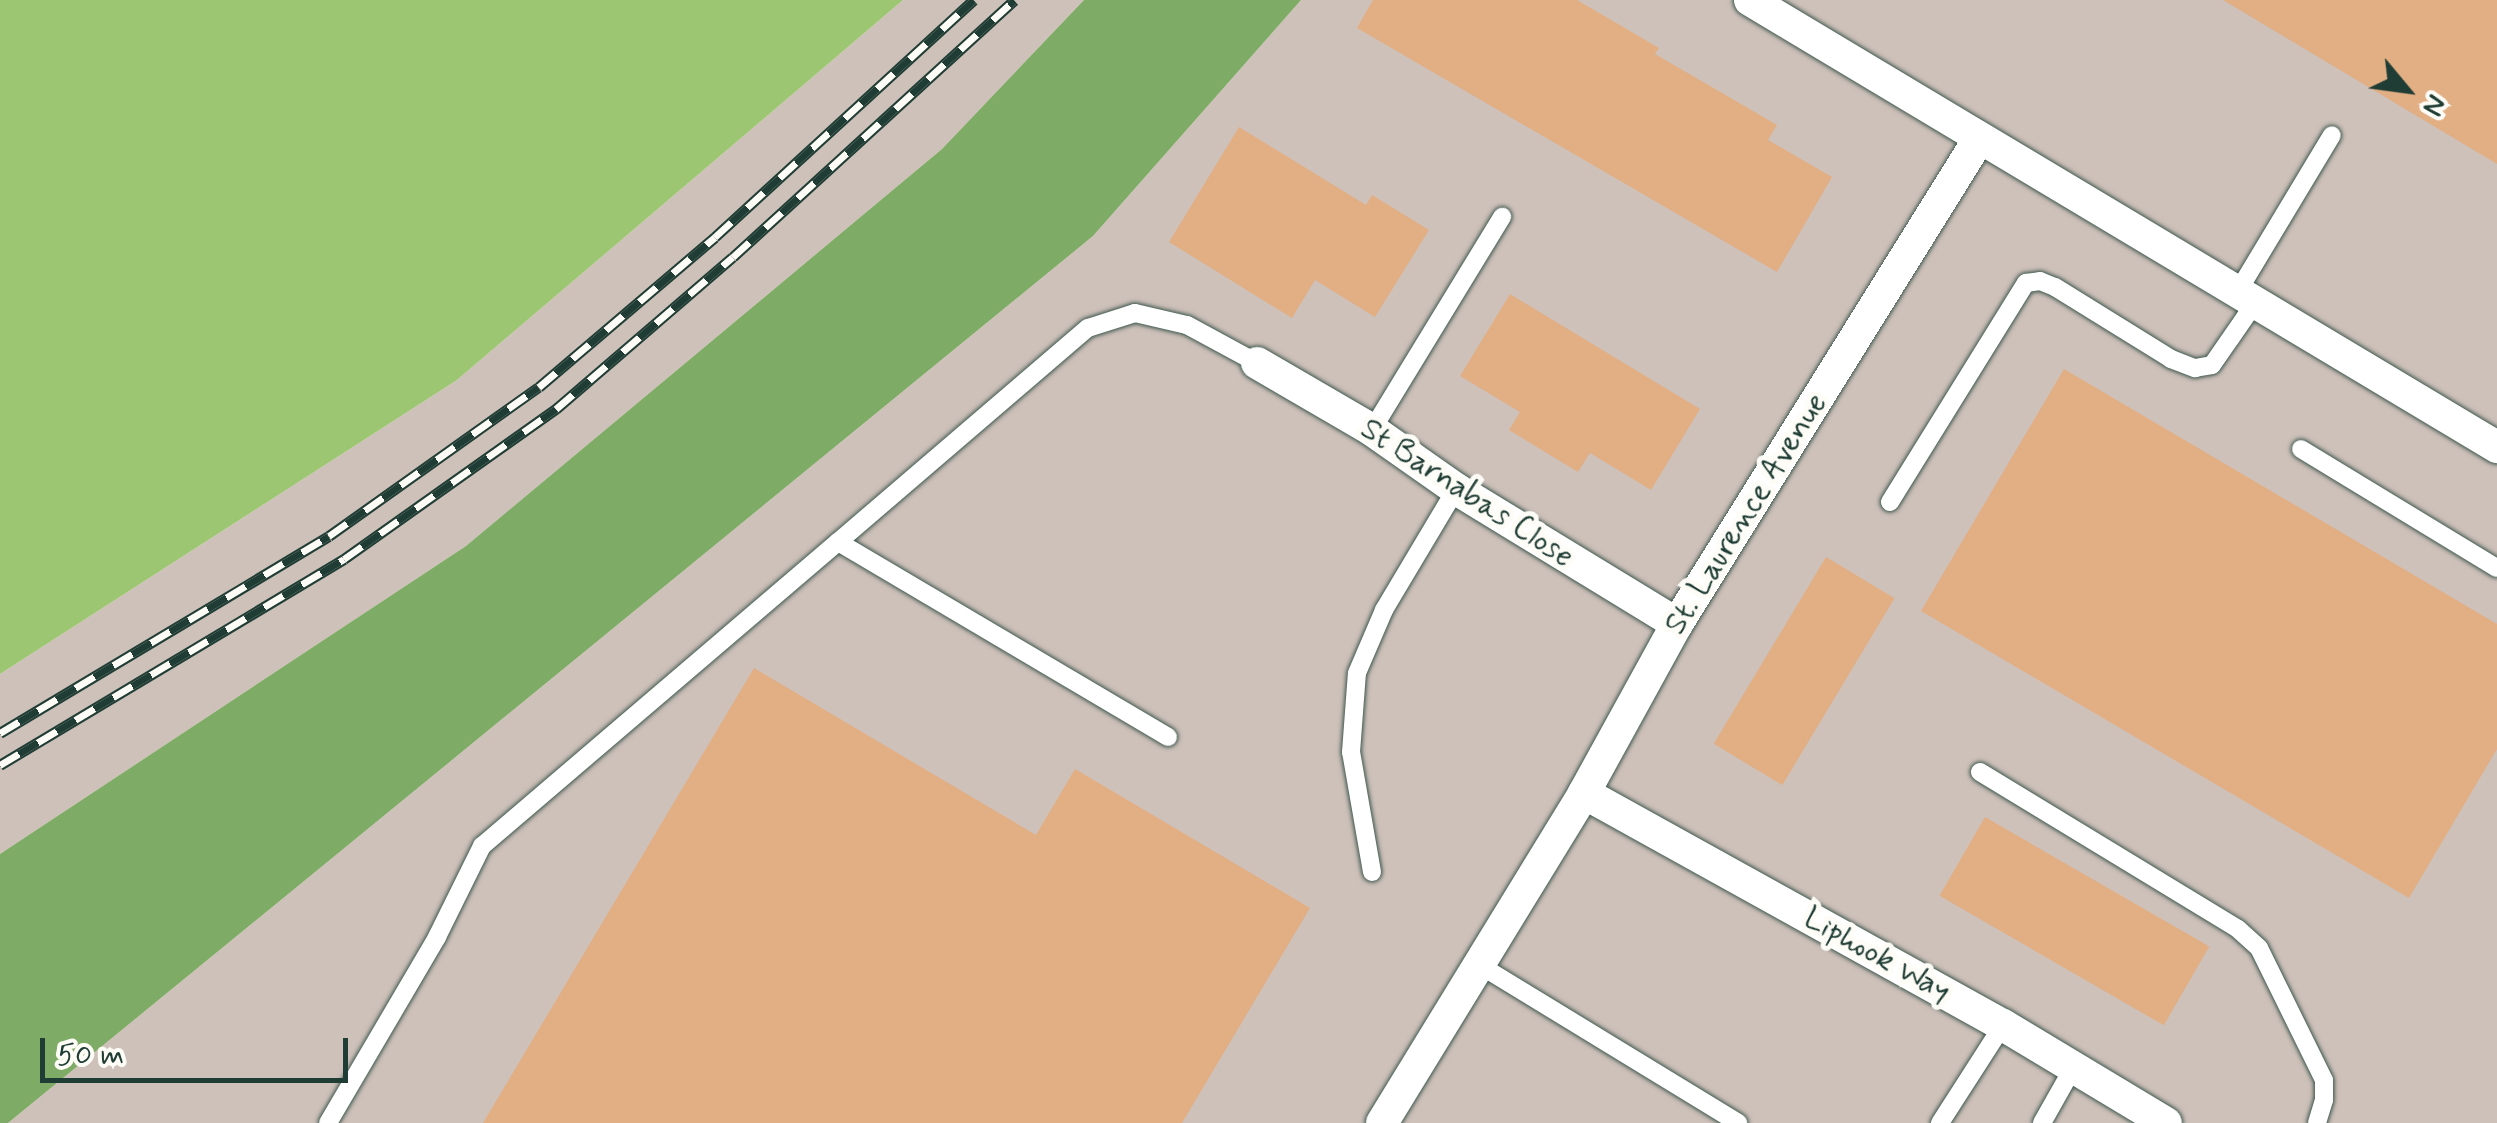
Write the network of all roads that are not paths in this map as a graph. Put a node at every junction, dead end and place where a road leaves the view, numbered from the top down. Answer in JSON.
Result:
{"nodes":[{"id":1,"x":1750,"y":0,"type":"edge"},
{"id":2,"x":2332,"y":135,"type":"dead end"},
{"id":3,"x":1978,"y":139,"type":"junction"},
{"id":4,"x":1502,"y":217,"type":"dead end"},
{"id":5,"x":2246,"y":298,"type":"junction"},
{"id":6,"x":1257,"y":363,"type":"joint"},
{"id":7,"x":1372,"y":430,"type":"junction"},
{"id":8,"x":2497,"y":447,"type":"edge"},
{"id":9,"x":2301,"y":449,"type":"dead end"},
{"id":10,"x":1456,"y":488,"type":"junction"},
{"id":11,"x":1890,"y":502,"type":"dead end"},
{"id":12,"x":838,"y":542,"type":"junction"},
{"id":13,"x":2497,"y":568,"type":"edge"},
{"id":14,"x":1677,"y":624,"type":"junction"},
{"id":15,"x":1168,"y":736,"type":"dead end"},
{"id":16,"x":1980,"y":772,"type":"dead end"},
{"id":17,"x":1584,"y":793,"type":"junction"},
{"id":18,"x":1372,"y":872,"type":"dead end"},
{"id":19,"x":1478,"y":964,"type":"junction"},
{"id":20,"x":2004,"y":1025,"type":"junction"},
{"id":21,"x":2073,"y":1068,"type":"junction"},
{"id":22,"x":328,"y":1123,"type":"edge"},
{"id":23,"x":1382,"y":1123,"type":"edge"},
{"id":24,"x":1738,"y":1123,"type":"edge"},
{"id":25,"x":1940,"y":1123,"type":"edge"},
{"id":26,"x":2042,"y":1123,"type":"edge"},
{"id":27,"x":2166,"y":1123,"type":"edge"},
{"id":28,"x":2317,"y":1123,"type":"edge"}],
"edges":[{"from":1,"to":3,"type":"street"},
{"from":2,"to":5,"type":"lane"},
{"from":3,"to":5,"type":"street"},
{"from":3,"to":14,"type":"street","name":"St. Laurence Avenue"},
{"from":4,"to":7,"type":"lane"},
{"from":5,"to":8,"type":"street"},
{"from":5,"to":11,"type":"lane"},
{"from":6,"to":7,"type":"street","name":"St Barnabas Close"},
{"from":6,"to":12,"type":"lane"},
{"from":7,"to":10,"type":"street","name":"St Barnabas Close"},
{"from":9,"to":13,"type":"lane"},
{"from":10,"to":14,"type":"street","name":"St Barnabas Close"},
{"from":10,"to":18,"type":"lane"},
{"from":12,"to":15,"type":"lane"},
{"from":12,"to":22,"type":"lane"},
{"from":14,"to":17,"type":"street","name":"St. Laurence Avenue"},
{"from":16,"to":28,"type":"lane"},
{"from":17,"to":19,"type":"street","name":"St. Laurence Avenue"},
{"from":17,"to":20,"type":"street","name":"Liphook Way"},
{"from":19,"to":23,"type":"street","name":"St. Laurence Avenue"},
{"from":19,"to":24,"type":"lane"},
{"from":20,"to":21,"type":"street","name":"Liphook Way"},
{"from":20,"to":25,"type":"lane"},
{"from":21,"to":26,"type":"lane"},
{"from":21,"to":27,"type":"street","name":"Liphook Way"}]}
